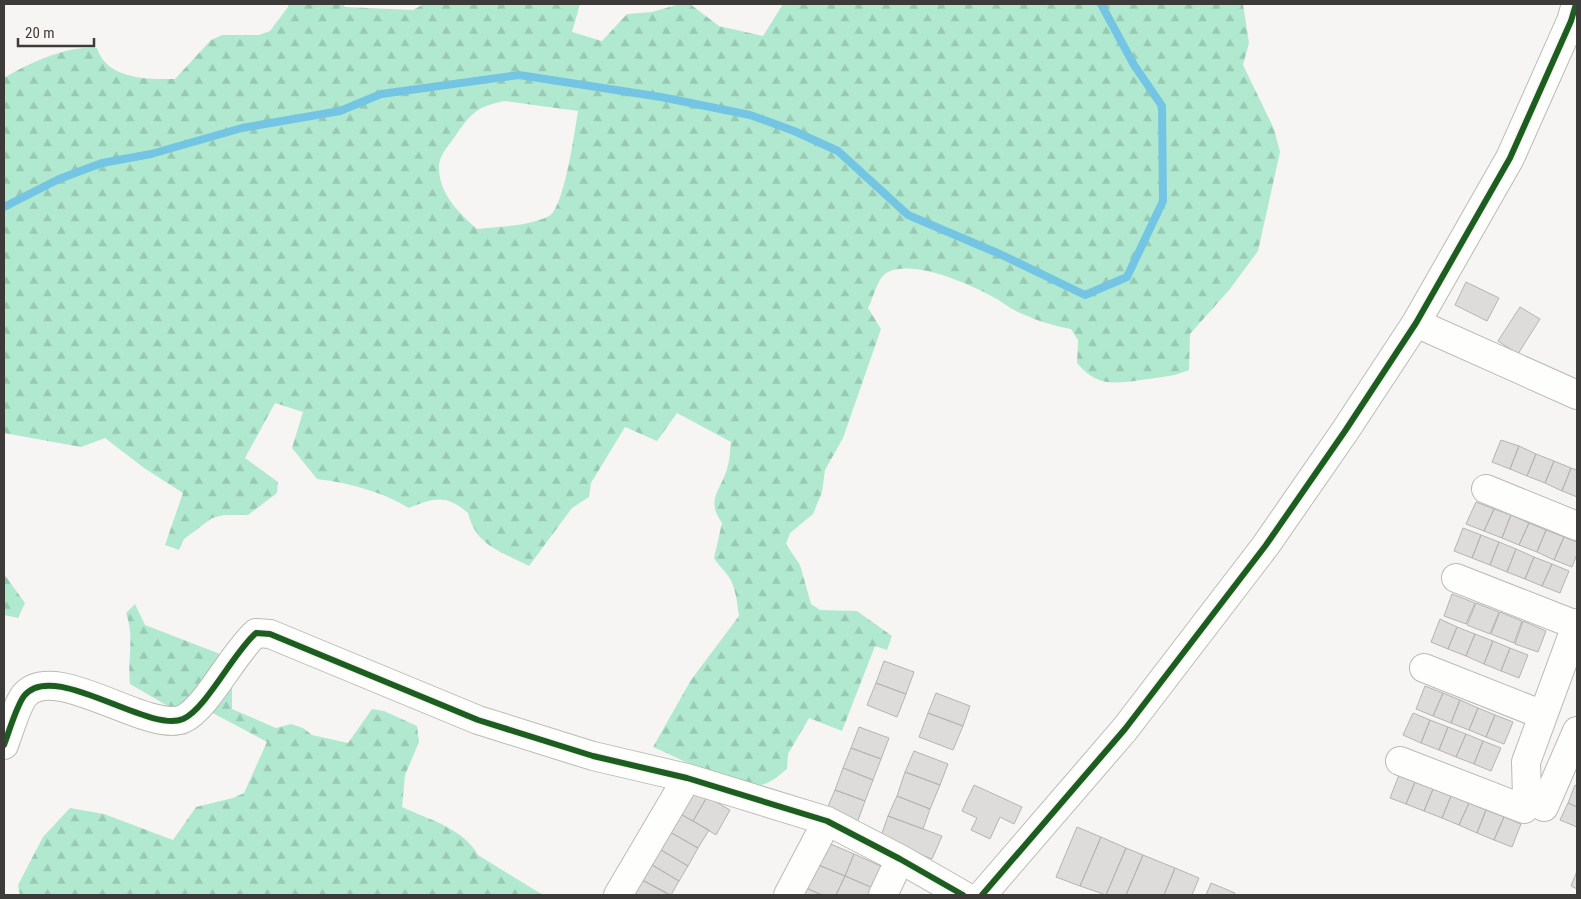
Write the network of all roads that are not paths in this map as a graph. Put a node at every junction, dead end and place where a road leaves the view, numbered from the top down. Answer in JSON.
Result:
{"nodes":[{"id":1,"x":1576,"y":4,"type":"edge"},
{"id":2,"x":1416,"y":323,"type":"junction"},
{"id":3,"x":1577,"y":395,"type":"edge"},
{"id":4,"x":1486,"y":489,"type":"dead end"},
{"id":5,"x":1577,"y":526,"type":"edge"},
{"id":6,"x":1456,"y":578,"type":"dead end"},
{"id":7,"x":1577,"y":624,"type":"edge"},
{"id":8,"x":1424,"y":668,"type":"dead end"},
{"id":9,"x":1543,"y":715,"type":"junction"},
{"id":10,"x":1577,"y":732,"type":"edge"},
{"id":11,"x":4,"y":745,"type":"edge"},
{"id":12,"x":1400,"y":761,"type":"dead end"},
{"id":13,"x":687,"y":778,"type":"junction"},
{"id":14,"x":1544,"y":807,"type":"dead end"},
{"id":15,"x":827,"y":822,"type":"junction"},
{"id":16,"x":900,"y":859,"type":"junction"},
{"id":17,"x":618,"y":895,"type":"edge"},
{"id":18,"x":788,"y":895,"type":"edge"},
{"id":19,"x":884,"y":895,"type":"edge"},
{"id":20,"x":963,"y":895,"type":"edge"},
{"id":21,"x":982,"y":895,"type":"edge"}],
"edges":[{"from":1,"to":2,"type":"street"},
{"from":2,"to":3,"type":"street"},
{"from":2,"to":21,"type":"street"},
{"from":4,"to":5,"type":"street"},
{"from":6,"to":7,"type":"street"},
{"from":7,"to":9,"type":"street"},
{"from":8,"to":9,"type":"street"},
{"from":9,"to":12,"type":"street"},
{"from":10,"to":14,"type":"street"},
{"from":11,"to":13,"type":"street"},
{"from":13,"to":15,"type":"street"},
{"from":13,"to":17,"type":"street"},
{"from":15,"to":16,"type":"street"},
{"from":15,"to":18,"type":"street"},
{"from":16,"to":19,"type":"street"},
{"from":16,"to":20,"type":"street"}]}
